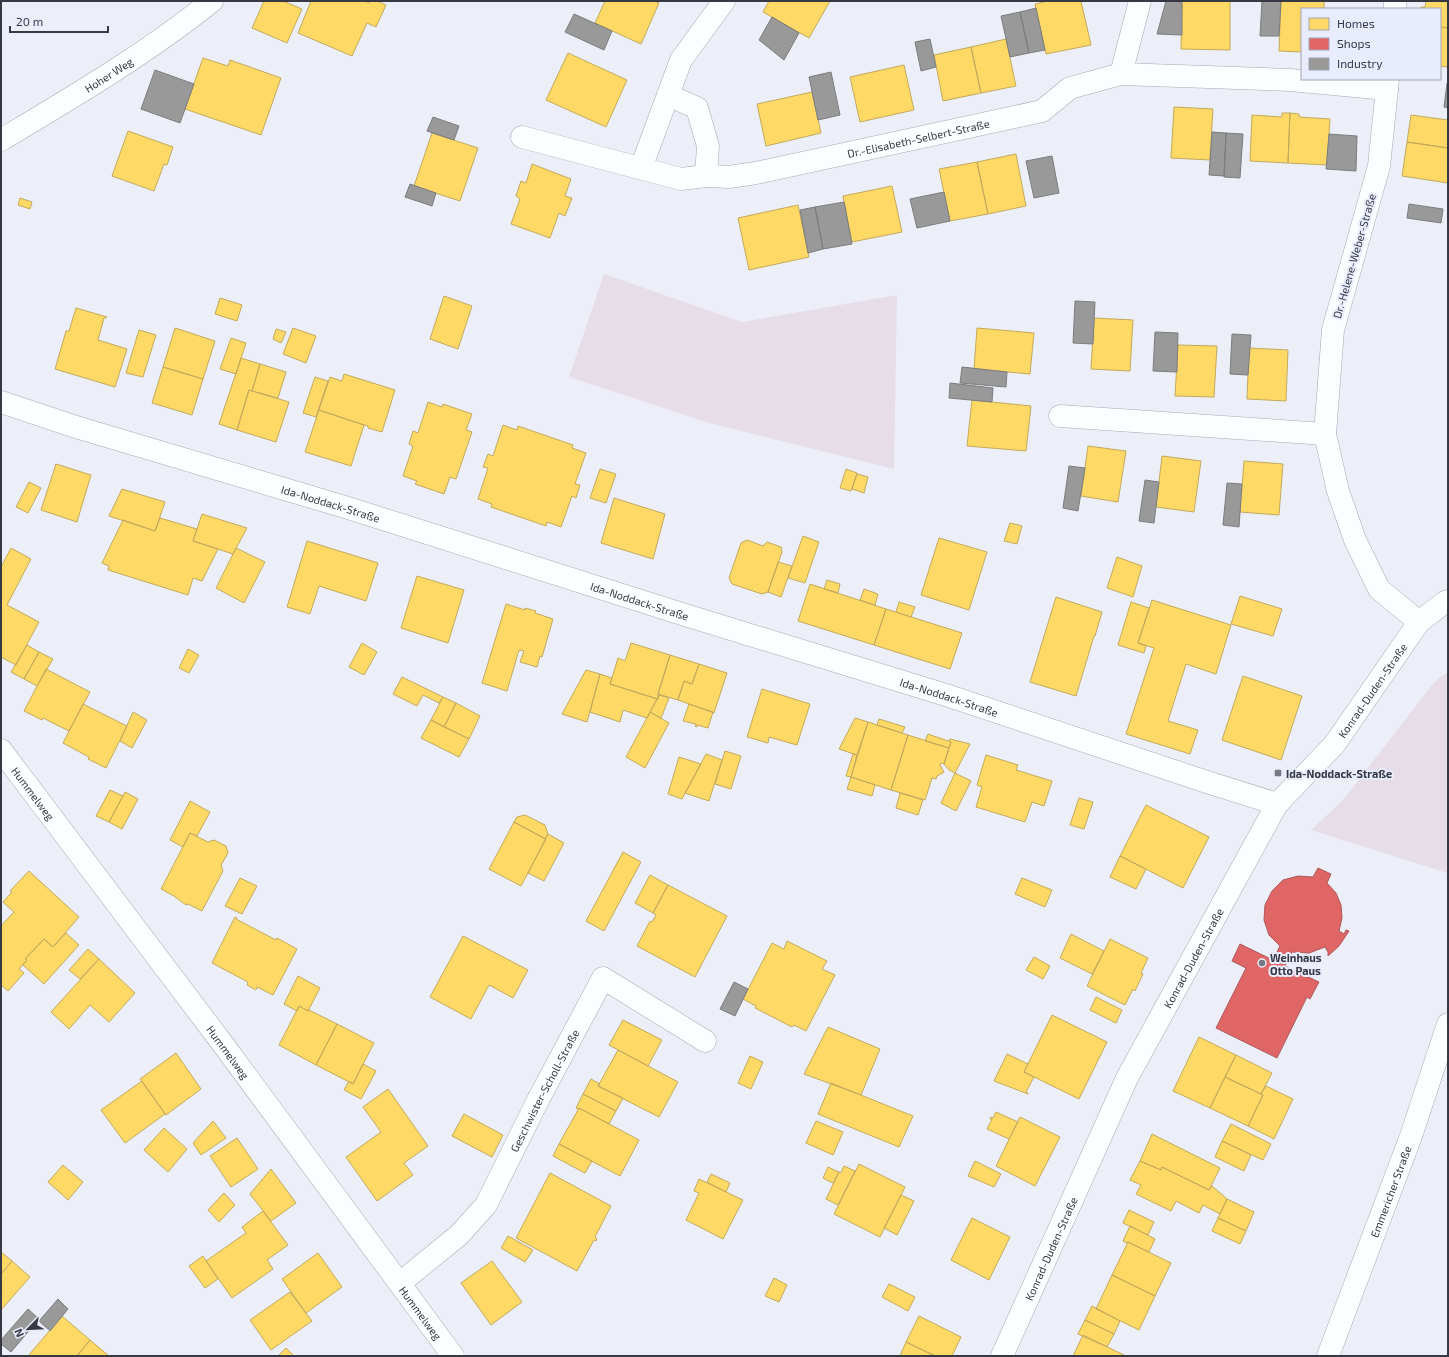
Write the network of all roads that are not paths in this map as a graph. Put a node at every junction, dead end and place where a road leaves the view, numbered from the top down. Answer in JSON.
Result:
{"nodes":[{"id":1,"x":212,"y":1,"type":"edge"},
{"id":2,"x":724,"y":1,"type":"edge"},
{"id":3,"x":1140,"y":1,"type":"edge"},
{"id":4,"x":1121,"y":74,"type":"junction"},
{"id":5,"x":1388,"y":84,"type":"edge"},
{"id":6,"x":668,"y":95,"type":"junction"},
{"id":7,"x":522,"y":137,"type":"dead end"},
{"id":8,"x":1,"y":140,"type":"edge"},
{"id":9,"x":641,"y":168,"type":"junction"},
{"id":10,"x":706,"y":176,"type":"junction"},
{"id":11,"x":1,"y":402,"type":"edge"},
{"id":12,"x":1060,"y":416,"type":"dead end"},
{"id":13,"x":1325,"y":434,"type":"junction"},
{"id":14,"x":1448,"y":601,"type":"edge"},
{"id":15,"x":1419,"y":622,"type":"junction"},
{"id":16,"x":1,"y":750,"type":"edge"},
{"id":17,"x":1277,"y":804,"type":"junction"},
{"id":18,"x":1448,"y":1024,"type":"edge"},
{"id":19,"x":705,"y":1041,"type":"dead end"},
{"id":20,"x":400,"y":1283,"type":"junction"},
{"id":21,"x":453,"y":1356,"type":"edge"},
{"id":22,"x":1002,"y":1356,"type":"edge"},
{"id":23,"x":1328,"y":1356,"type":"edge"}],
"edges":[{"from":1,"to":8,"type":"street","name":"Hoher Weg"},
{"from":2,"to":6,"type":"street"},
{"from":3,"to":4,"type":"street"},
{"from":4,"to":5,"type":"street","name":"Dr.-Elisabeth-Selbert-Straße"},
{"from":4,"to":10,"type":"street","name":"Dr.-Elisabeth-Selbert-Straße"},
{"from":5,"to":13,"type":"street","name":"Dr.-Helene-Weber-Straße"},
{"from":6,"to":9,"type":"street"},
{"from":6,"to":10,"type":"street"},
{"from":7,"to":9,"type":"street","name":"Dr.-Elisabeth-Selbert-Straße"},
{"from":9,"to":10,"type":"street","name":"Dr.-Elisabeth-Selbert-Straße"},
{"from":11,"to":17,"type":"street","name":"Ida-Noddack-Straße"},
{"from":12,"to":13,"type":"street"},
{"from":13,"to":15,"type":"street","name":"Dr.-Helene-Weber-Straße"},
{"from":14,"to":15,"type":"street","name":"Konrad-Duden-Straße"},
{"from":15,"to":17,"type":"street","name":"Konrad-Duden-Straße"},
{"from":16,"to":20,"type":"street","name":"Hummelweg"},
{"from":17,"to":22,"type":"street","name":"Konrad-Duden-Straße"},
{"from":18,"to":23,"type":"street","name":"Emmericher Straße"},
{"from":19,"to":20,"type":"street","name":"Geschwister-Scholl-Straße"},
{"from":20,"to":21,"type":"street","name":"Hummelweg"}]}
